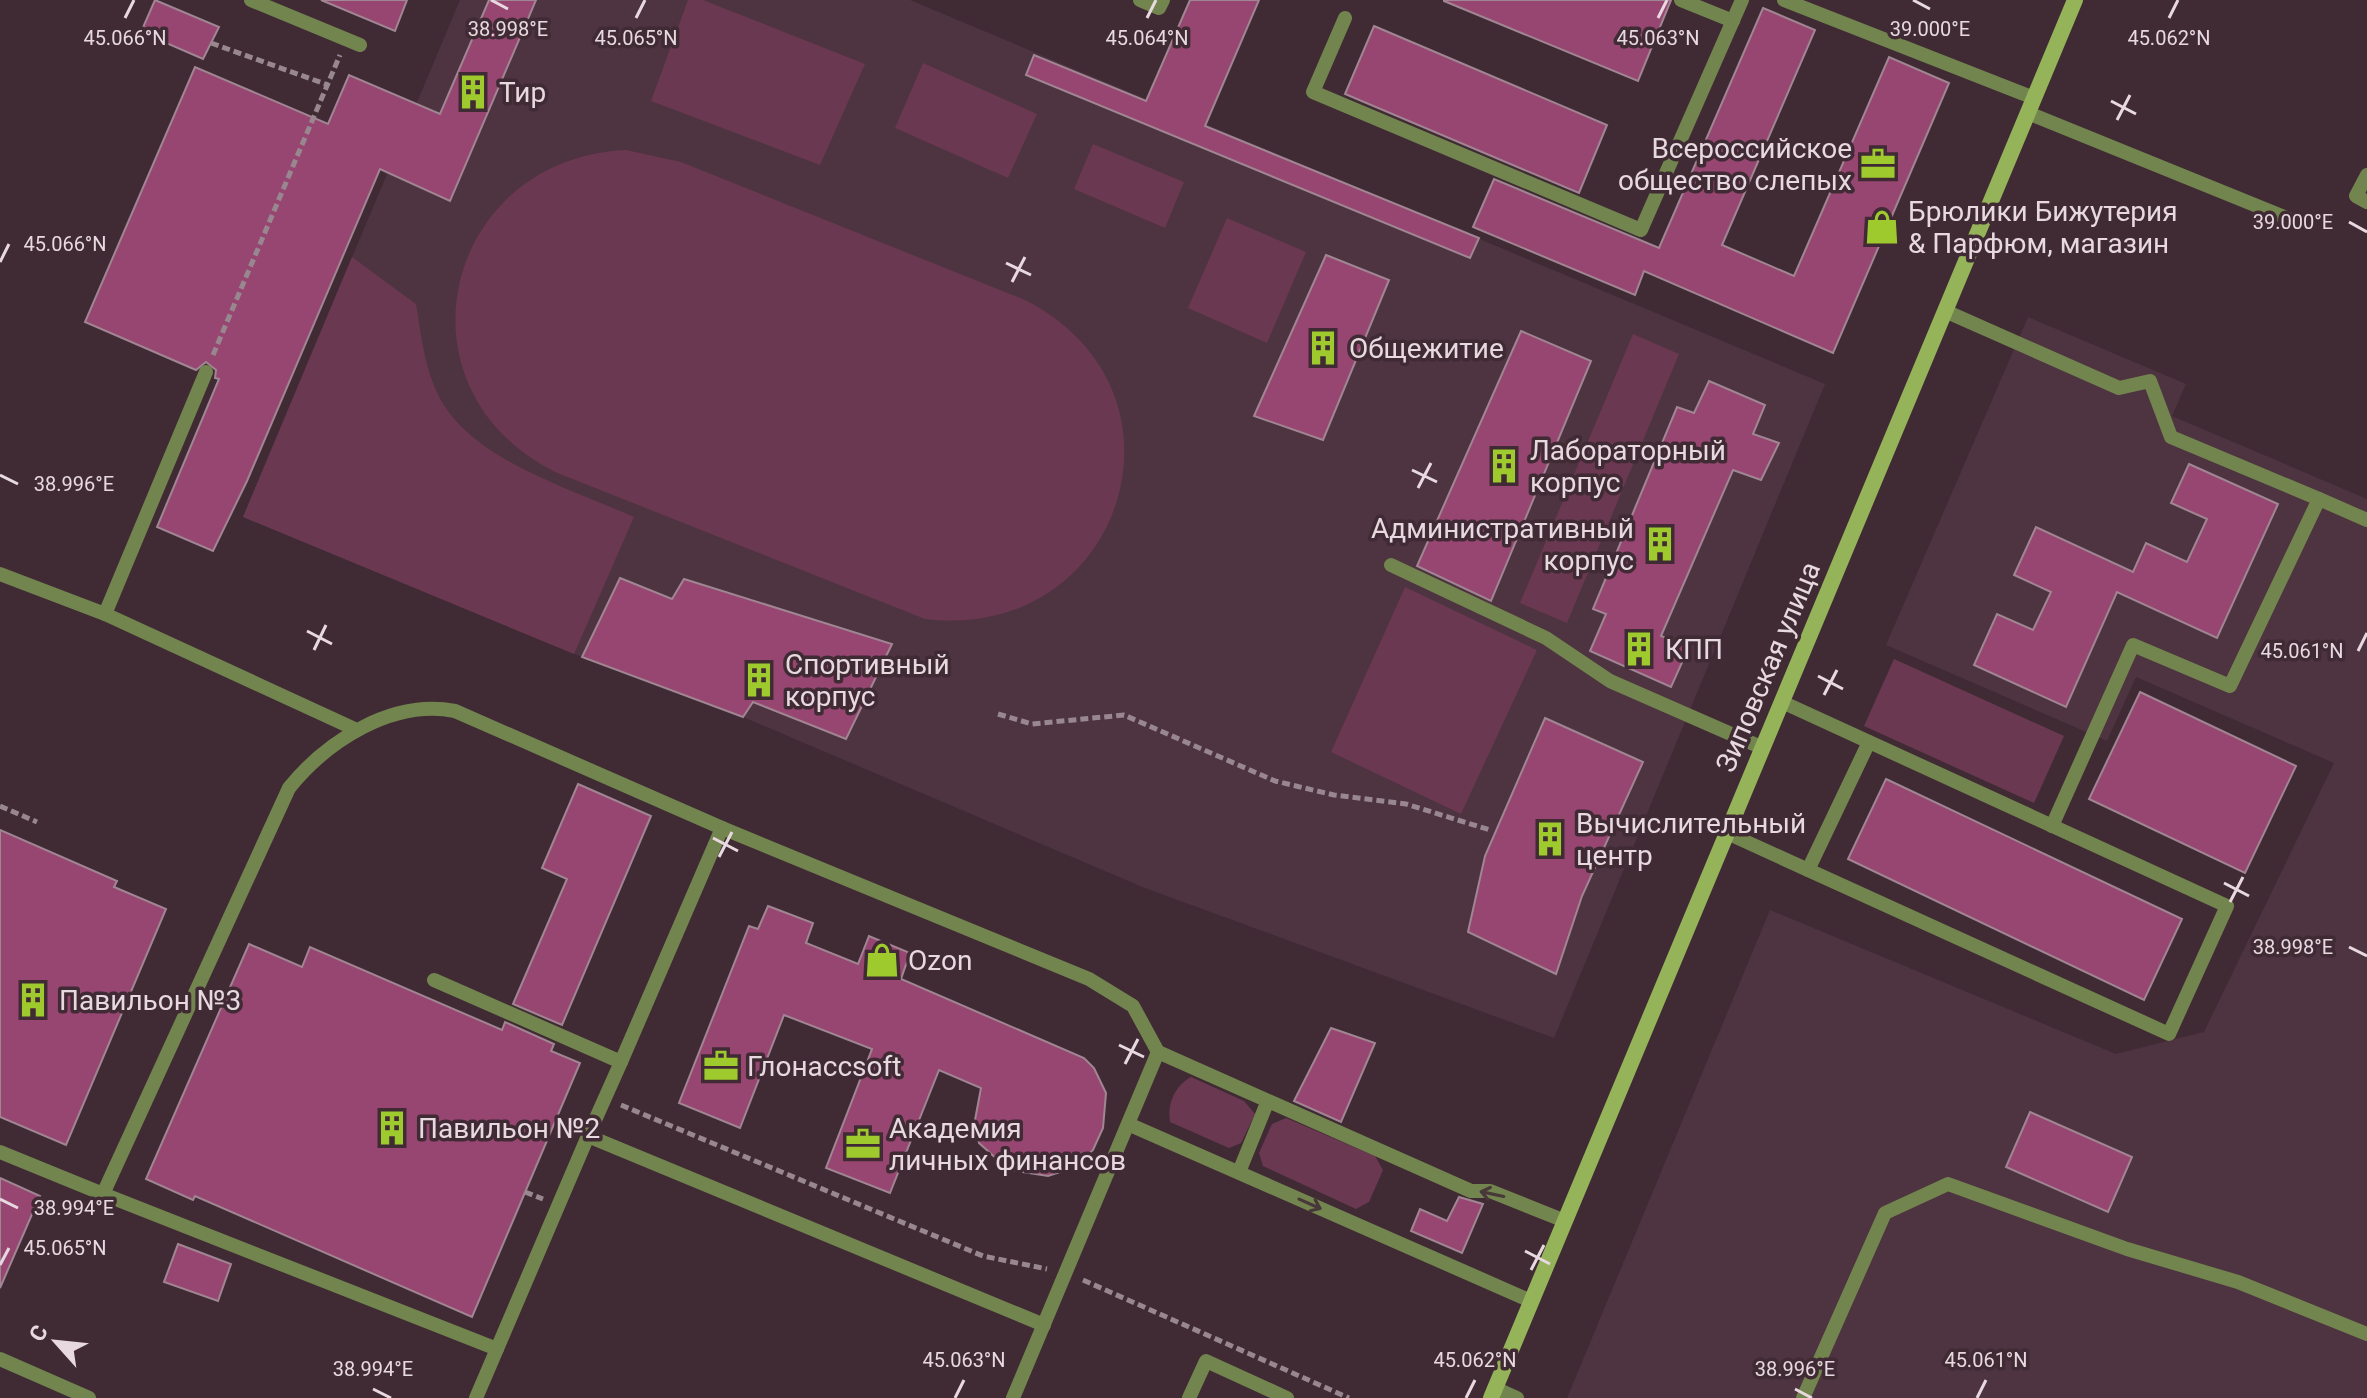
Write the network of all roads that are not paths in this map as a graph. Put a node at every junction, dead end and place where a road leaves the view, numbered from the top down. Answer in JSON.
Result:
{"nodes":[{"id":1,"x":251,"y":0,"type":"edge"},
{"id":2,"x":1140,"y":0,"type":"edge"},
{"id":3,"x":1163,"y":0,"type":"edge"},
{"id":4,"x":1681,"y":0,"type":"edge"},
{"id":5,"x":1742,"y":0,"type":"edge"},
{"id":6,"x":1784,"y":0,"type":"edge"},
{"id":7,"x":2075,"y":0,"type":"edge"},
{"id":8,"x":1345,"y":18,"type":"dead end"},
{"id":9,"x":1733,"y":21,"type":"junction"},
{"id":10,"x":354,"y":42,"type":"road end"},
{"id":11,"x":2031,"y":106,"type":"junction"},
{"id":12,"x":2367,"y":175,"type":"edge"},
{"id":13,"x":2367,"y":202,"type":"edge"},
{"id":14,"x":2299,"y":223,"type":"dead end"},
{"id":15,"x":1945,"y":311,"type":"junction"},
{"id":16,"x":206,"y":372,"type":"road end"},
{"id":17,"x":2319,"y":499,"type":"junction"},
{"id":18,"x":2367,"y":520,"type":"edge"},
{"id":19,"x":1391,"y":565,"type":"dead end"},
{"id":20,"x":0,"y":574,"type":"edge"},
{"id":21,"x":105,"y":614,"type":"junction"},
{"id":22,"x":1782,"y":702,"type":"junction"},
{"id":23,"x":357,"y":730,"type":"junction"},
{"id":24,"x":1869,"y":742,"type":"junction"},
{"id":25,"x":1763,"y":748,"type":"junction"},
{"id":26,"x":2052,"y":826,"type":"junction"},
{"id":27,"x":722,"y":828,"type":"junction"},
{"id":28,"x":1727,"y":833,"type":"junction"},
{"id":29,"x":1808,"y":870,"type":"junction"},
{"id":30,"x":434,"y":980,"type":"dead end"},
{"id":31,"x":1158,"y":1052,"type":"junction"},
{"id":32,"x":621,"y":1062,"type":"junction"},
{"id":33,"x":1267,"y":1103,"type":"junction"},
{"id":34,"x":1128,"y":1124,"type":"junction"},
{"id":35,"x":588,"y":1136,"type":"junction"},
{"id":36,"x":0,"y":1152,"type":"edge"},
{"id":37,"x":1239,"y":1172,"type":"junction"},
{"id":38,"x":103,"y":1194,"type":"junction"},
{"id":39,"x":1565,"y":1221,"type":"junction"},
{"id":40,"x":1531,"y":1301,"type":"junction"},
{"id":41,"x":1044,"y":1325,"type":"junction"},
{"id":42,"x":2367,"y":1334,"type":"edge"},
{"id":43,"x":497,"y":1349,"type":"junction"},
{"id":44,"x":0,"y":1359,"type":"edge"},
{"id":45,"x":1493,"y":1393,"type":"edge"},
{"id":46,"x":89,"y":1398,"type":"edge"},
{"id":47,"x":476,"y":1398,"type":"edge"},
{"id":48,"x":1013,"y":1398,"type":"edge"},
{"id":49,"x":1189,"y":1398,"type":"edge"},
{"id":50,"x":1287,"y":1398,"type":"edge"},
{"id":51,"x":1517,"y":1398,"type":"edge"},
{"id":52,"x":1803,"y":1398,"type":"edge"}],
"edges":[{"from":1,"to":10,"type":"lane"},
{"from":2,"to":3,"type":"lane"},
{"from":4,"to":9,"type":"lane"},
{"from":5,"to":9,"type":"lane"},
{"from":6,"to":11,"type":"lane"},
{"from":7,"to":11,"type":"street","name":"Зиповская улица"},
{"from":8,"to":9,"type":"lane"},
{"from":11,"to":14,"type":"lane"},
{"from":11,"to":15,"type":"street","name":"Зиповская улица"},
{"from":12,"to":13,"type":"lane"},
{"from":15,"to":17,"type":"lane"},
{"from":15,"to":22,"type":"street","name":"Зиповская улица"},
{"from":16,"to":21,"type":"lane"},
{"from":17,"to":18,"type":"lane"},
{"from":17,"to":26,"type":"lane"},
{"from":19,"to":25,"type":"lane"},
{"from":20,"to":21,"type":"lane"},
{"from":21,"to":23,"type":"lane"},
{"from":22,"to":24,"type":"lane"},
{"from":22,"to":25,"type":"street","name":"Зиповская улица"},
{"from":23,"to":27,"type":"lane"},
{"from":23,"to":38,"type":"lane"},
{"from":24,"to":26,"type":"lane"},
{"from":24,"to":29,"type":"lane"},
{"from":25,"to":28,"type":"street","name":"Зиповская улица"},
{"from":26,"to":29,"type":"lane"},
{"from":27,"to":31,"type":"lane"},
{"from":27,"to":32,"type":"lane"},
{"from":28,"to":29,"type":"lane"},
{"from":28,"to":39,"type":"street","name":"Зиповская улица"},
{"from":30,"to":32,"type":"lane"},
{"from":31,"to":33,"type":"lane"},
{"from":31,"to":34,"type":"lane"},
{"from":32,"to":35,"type":"lane"},
{"from":33,"to":37,"type":"lane"},
{"from":39,"to":33,"type":"lane","one_way":true},
{"from":34,"to":37,"type":"lane"},
{"from":34,"to":41,"type":"lane"},
{"from":35,"to":41,"type":"lane"},
{"from":35,"to":43,"type":"lane"},
{"from":36,"to":38,"type":"lane"},
{"from":37,"to":40,"type":"lane","one_way":true},
{"from":38,"to":43,"type":"lane"},
{"from":39,"to":40,"type":"street","name":"Зиповская улица"},
{"from":40,"to":45,"type":"street","name":"Зиповская улица"},
{"from":41,"to":48,"type":"lane"},
{"from":42,"to":52,"type":"lane"},
{"from":43,"to":47,"type":"lane"},
{"from":44,"to":46,"type":"lane"},
{"from":45,"to":51,"type":"lane"},
{"from":49,"to":50,"type":"lane"}]}
